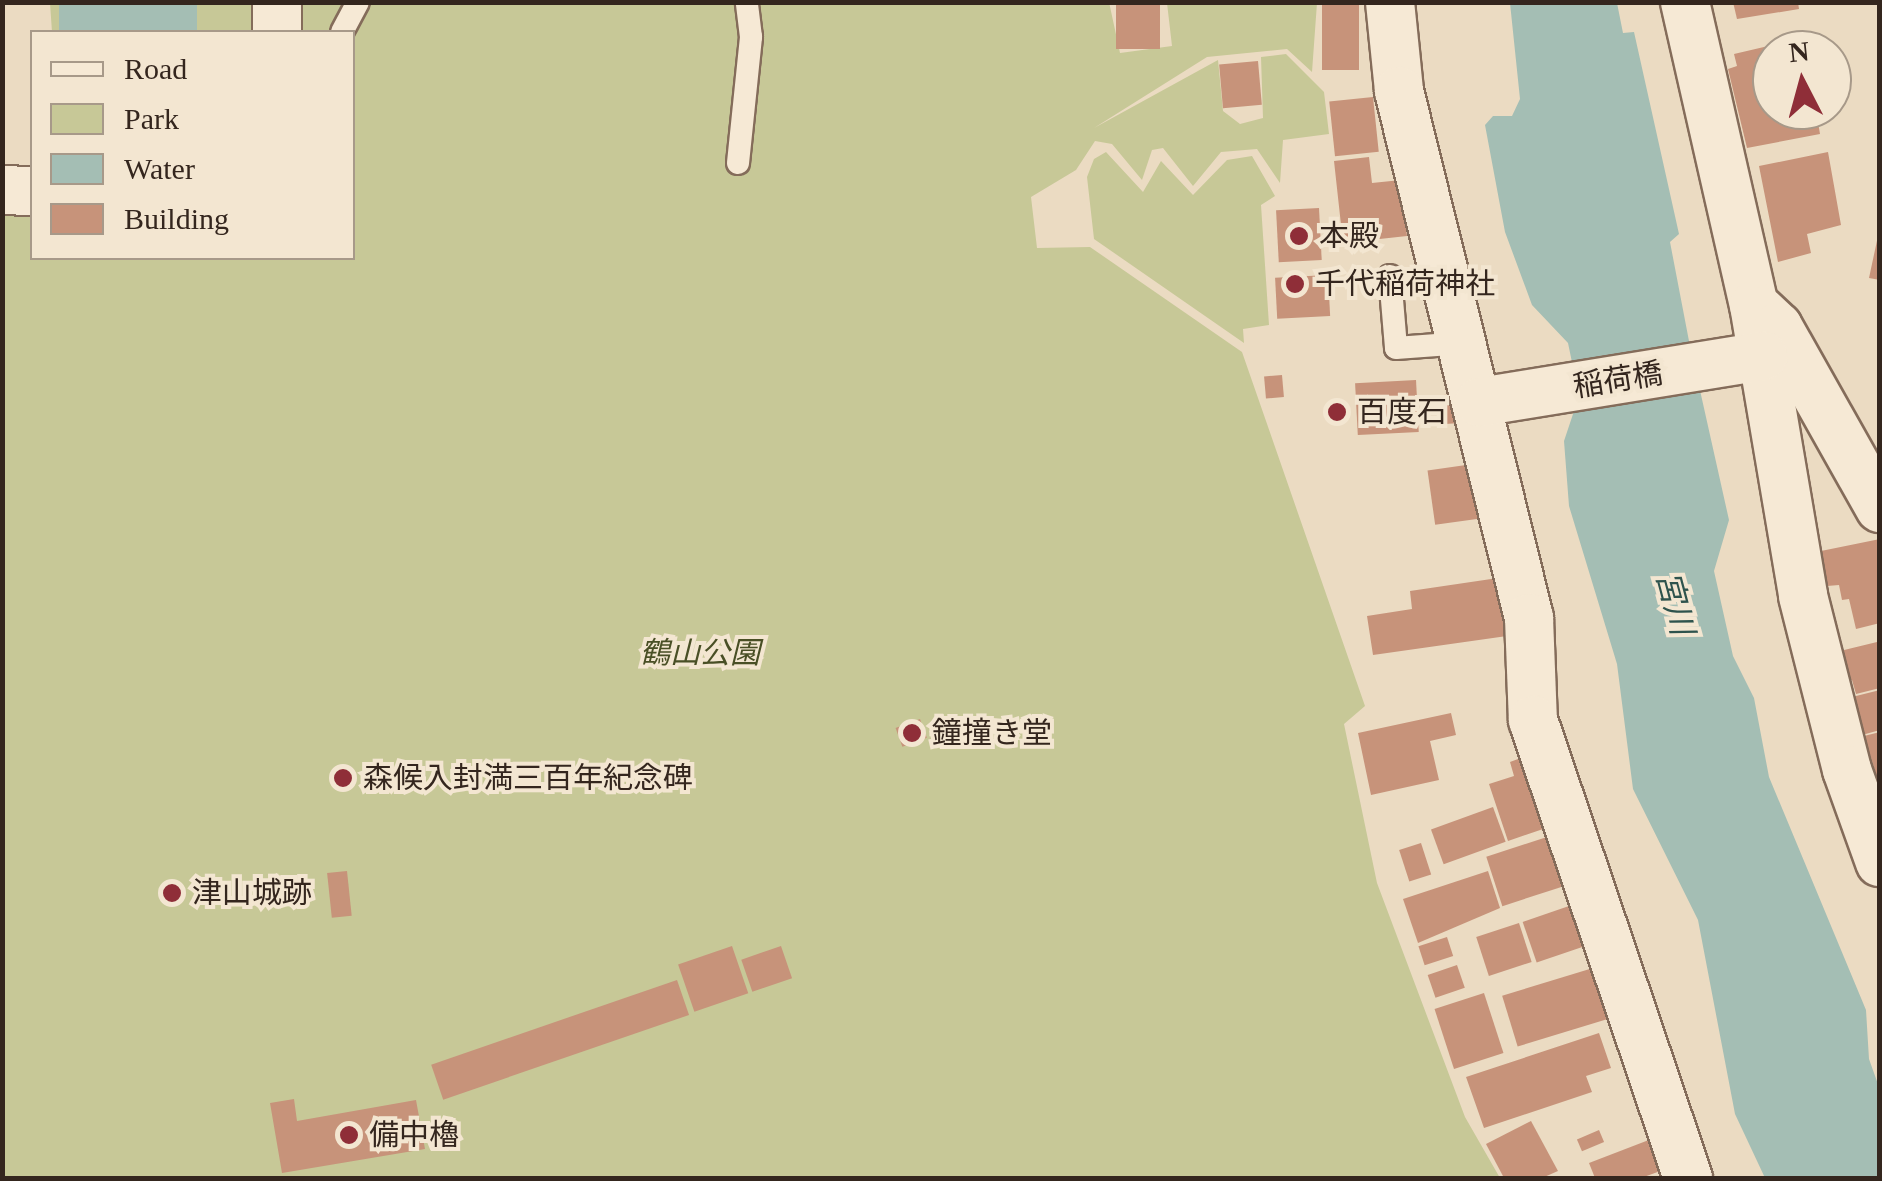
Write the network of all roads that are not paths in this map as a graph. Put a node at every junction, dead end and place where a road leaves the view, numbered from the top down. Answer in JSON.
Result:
{"nodes":[{"id":1,"x":277,"y":2,"type":"edge"},
{"id":2,"x":358,"y":2,"type":"edge"},
{"id":3,"x":747,"y":2,"type":"edge"},
{"id":4,"x":1390,"y":2,"type":"edge"},
{"id":5,"x":1685,"y":2,"type":"edge"},
{"id":6,"x":276,"y":30,"type":"edge"},
{"id":7,"x":343,"y":30,"type":"edge"},
{"id":8,"x":738,"y":164,"type":"dead end"},
{"id":9,"x":2,"y":190,"type":"edge"},
{"id":10,"x":30,"y":190,"type":"edge"},
{"id":11,"x":1390,"y":276,"type":"dead end"},
{"id":12,"x":1754,"y":305,"type":"junction"},
{"id":13,"x":1464,"y":343,"type":"junction"},
{"id":14,"x":1756,"y":358,"type":"junction"},
{"id":15,"x":1482,"y":401,"type":"junction"},
{"id":16,"x":1880,"y":508,"type":"edge"},
{"id":17,"x":1880,"y":862,"type":"edge"},
{"id":18,"x":1688,"y":1178,"type":"edge"}],
"edges":[{"from":1,"to":6,"type":"street"},
{"from":2,"to":7,"type":"lane"},
{"from":3,"to":8,"type":"lane"},
{"from":4,"to":13,"type":"street"},
{"from":5,"to":12,"type":"street"},
{"from":9,"to":10,"type":"street"},
{"from":11,"to":13,"type":"lane"},
{"from":12,"to":14,"type":"street"},
{"from":12,"to":16,"type":"street"},
{"from":13,"to":15,"type":"street"},
{"from":14,"to":15,"type":"street","name":"稲荷橋"},
{"from":14,"to":17,"type":"street"},
{"from":15,"to":18,"type":"street"}]}
